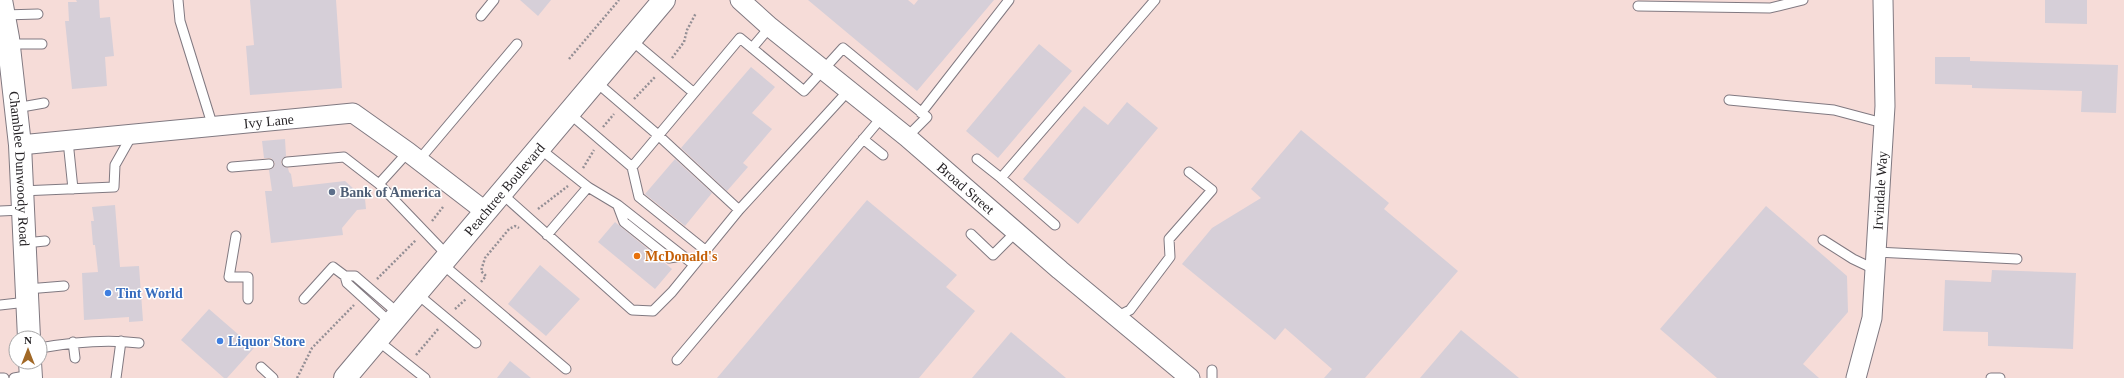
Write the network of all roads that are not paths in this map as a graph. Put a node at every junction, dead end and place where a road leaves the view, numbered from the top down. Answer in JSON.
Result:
{"nodes":[{"id":1,"x":178,"y":0,"type":"edge"},
{"id":2,"x":494,"y":0,"type":"edge"},
{"id":3,"x":664,"y":0,"type":"edge"},
{"id":4,"x":740,"y":0,"type":"edge"},
{"id":5,"x":1009,"y":0,"type":"edge"},
{"id":6,"x":1155,"y":0,"type":"edge"},
{"id":7,"x":1803,"y":0,"type":"edge"},
{"id":8,"x":1883,"y":0,"type":"edge"},
{"id":9,"x":1638,"y":6,"type":"dead end"},
{"id":10,"x":3,"y":8,"type":"edge"},
{"id":11,"x":38,"y":14,"type":"dead end"},
{"id":12,"x":481,"y":16,"type":"dead end"},
{"id":13,"x":770,"y":27,"type":"junction"},
{"id":14,"x":630,"y":39,"type":"junction"},
{"id":15,"x":9,"y":44,"type":"junction"},
{"id":16,"x":42,"y":44,"type":"dead end"},
{"id":17,"x":517,"y":44,"type":"dead end"},
{"id":18,"x":752,"y":48,"type":"junction"},
{"id":19,"x":823,"y":69,"type":"junction"},
{"id":20,"x":596,"y":81,"type":"junction"},
{"id":21,"x":849,"y":90,"type":"junction"},
{"id":22,"x":694,"y":93,"type":"junction"},
{"id":23,"x":1729,"y":100,"type":"dead end"},
{"id":24,"x":44,"y":103,"type":"dead end"},
{"id":25,"x":16,"y":108,"type":"junction"},
{"id":26,"x":569,"y":113,"type":"junction"},
{"id":27,"x":921,"y":113,"type":"junction"},
{"id":28,"x":882,"y":117,"type":"junction"},
{"id":29,"x":1884,"y":123,"type":"junction"},
{"id":30,"x":213,"y":127,"type":"junction"},
{"id":31,"x":132,"y":135,"type":"junction"},
{"id":32,"x":658,"y":135,"type":"junction"},
{"id":33,"x":907,"y":137,"type":"junction"},
{"id":34,"x":863,"y":139,"type":"junction"},
{"id":35,"x":68,"y":141,"type":"junction"},
{"id":36,"x":20,"y":145,"type":"junction"},
{"id":37,"x":539,"y":148,"type":"junction"},
{"id":38,"x":883,"y":155,"type":"dead end"},
{"id":39,"x":413,"y":156,"type":"junction"},
{"id":40,"x":977,"y":159,"type":"dead end"},
{"id":41,"x":287,"y":162,"type":"dead end"},
{"id":42,"x":269,"y":164,"type":"dead end"},
{"id":43,"x":232,"y":167,"type":"dead end"},
{"id":44,"x":632,"y":167,"type":"junction"},
{"id":45,"x":1189,"y":172,"type":"dead end"},
{"id":46,"x":1001,"y":178,"type":"junction"},
{"id":47,"x":378,"y":184,"type":"junction"},
{"id":48,"x":588,"y":187,"type":"junction"},
{"id":49,"x":73,"y":189,"type":"junction"},
{"id":50,"x":501,"y":193,"type":"junction"},
{"id":51,"x":21,"y":200,"type":"junction"},
{"id":52,"x":739,"y":210,"type":"junction"},
{"id":53,"x":0,"y":211,"type":"edge"},
{"id":54,"x":486,"y":212,"type":"junction"},
{"id":55,"x":1055,"y":225,"type":"dead end"},
{"id":56,"x":1016,"y":232,"type":"junction"},
{"id":57,"x":971,"y":234,"type":"dead end"},
{"id":58,"x":547,"y":235,"type":"junction"},
{"id":59,"x":236,"y":236,"type":"dead end"},
{"id":60,"x":1823,"y":240,"type":"dead end"},
{"id":61,"x":705,"y":250,"type":"junction"},
{"id":62,"x":444,"y":259,"type":"junction"},
{"id":63,"x":2017,"y":259,"type":"dead end"},
{"id":64,"x":1875,"y":261,"type":"junction"},
{"id":65,"x":693,"y":264,"type":"junction"},
{"id":66,"x":64,"y":286,"type":"dead end"},
{"id":67,"x":416,"y":292,"type":"junction"},
{"id":68,"x":27,"y":296,"type":"junction"},
{"id":69,"x":248,"y":299,"type":"dead end"},
{"id":70,"x":304,"y":299,"type":"dead end"},
{"id":71,"x":0,"y":305,"type":"edge"},
{"id":72,"x":1116,"y":317,"type":"junction"},
{"id":73,"x":389,"y":326,"type":"junction"},
{"id":74,"x":29,"y":330,"type":"edge"},
{"id":75,"x":121,"y":341,"type":"junction"},
{"id":76,"x":73,"y":342,"type":"junction"},
{"id":77,"x":139,"y":343,"type":"dead end"},
{"id":78,"x":476,"y":343,"type":"dead end"},
{"id":79,"x":48,"y":347,"type":"edge"},
{"id":80,"x":75,"y":358,"type":"dead end"},
{"id":81,"x":677,"y":360,"type":"dead end"},
{"id":82,"x":261,"y":367,"type":"dead end"},
{"id":83,"x":566,"y":369,"type":"dead end"},
{"id":84,"x":0,"y":378,"type":"edge"},
{"id":85,"x":4,"y":378,"type":"edge"},
{"id":86,"x":116,"y":378,"type":"edge"},
{"id":87,"x":273,"y":378,"type":"edge"},
{"id":88,"x":345,"y":378,"type":"edge"},
{"id":89,"x":425,"y":378,"type":"edge"},
{"id":90,"x":1190,"y":378,"type":"edge"},
{"id":91,"x":1856,"y":378,"type":"edge"},
{"id":92,"x":1991,"y":378,"type":"edge"},
{"id":93,"x":2000,"y":378,"type":"edge"}],
"edges":[{"from":1,"to":30,"type":"lane"},
{"from":2,"to":12,"type":"lane"},
{"from":3,"to":14,"type":"main road","name":"Peachtree Boulevard"},
{"from":4,"to":13,"type":"street","name":"Broad Street"},
{"from":5,"to":27,"type":"lane"},
{"from":6,"to":46,"type":"lane"},
{"from":7,"to":9,"type":"lane"},
{"from":8,"to":29,"type":"street","name":"Irvindale Way"},
{"from":10,"to":11,"type":"lane"},
{"from":10,"to":15,"type":"main road","name":"Chamblee Dunwoody Road"},
{"from":13,"to":18,"type":"lane"},
{"from":13,"to":19,"type":"street","name":"Broad Street"},
{"from":14,"to":20,"type":"main road","name":"Peachtree Boulevard"},
{"from":14,"to":22,"type":"lane"},
{"from":15,"to":16,"type":"lane"},
{"from":15,"to":25,"type":"main road","name":"Chamblee Dunwoody Road"},
{"from":17,"to":39,"type":"lane"},
{"from":18,"to":19,"type":"lane"},
{"from":18,"to":22,"type":"lane"},
{"from":19,"to":21,"type":"street","name":"Broad Street"},
{"from":19,"to":27,"type":"lane"},
{"from":20,"to":26,"type":"main road","name":"Peachtree Boulevard"},
{"from":20,"to":32,"type":"lane"},
{"from":21,"to":28,"type":"street","name":"Broad Street"},
{"from":21,"to":52,"type":"lane"},
{"from":22,"to":32,"type":"lane"},
{"from":23,"to":29,"type":"lane"},
{"from":24,"to":25,"type":"lane"},
{"from":25,"to":36,"type":"main road","name":"Chamblee Dunwoody Road"},
{"from":26,"to":37,"type":"main road","name":"Peachtree Boulevard"},
{"from":26,"to":44,"type":"lane"},
{"from":27,"to":33,"type":"lane"},
{"from":28,"to":33,"type":"street","name":"Broad Street"},
{"from":28,"to":34,"type":"lane"},
{"from":29,"to":64,"type":"street","name":"Irvindale Way"},
{"from":30,"to":31,"type":"street","name":"Ivy Lane"},
{"from":30,"to":39,"type":"street","name":"Ivy Lane"},
{"from":31,"to":35,"type":"street","name":"Ivy Lane"},
{"from":31,"to":49,"type":"lane"},
{"from":32,"to":44,"type":"lane"},
{"from":32,"to":52,"type":"lane"},
{"from":33,"to":56,"type":"street","name":"Broad Street"},
{"from":34,"to":38,"type":"lane"},
{"from":34,"to":81,"type":"lane"},
{"from":35,"to":36,"type":"street","name":"Ivy Lane"},
{"from":35,"to":49,"type":"lane"},
{"from":36,"to":51,"type":"main road","name":"Chamblee Dunwoody Road"},
{"from":37,"to":48,"type":"lane"},
{"from":37,"to":50,"type":"main road","name":"Peachtree Boulevard"},
{"from":39,"to":47,"type":"lane"},
{"from":39,"to":54,"type":"street","name":"Ivy Lane"},
{"from":40,"to":46,"type":"lane"},
{"from":41,"to":47,"type":"lane"},
{"from":42,"to":43,"type":"lane"},
{"from":44,"to":61,"type":"lane"},
{"from":45,"to":72,"type":"lane"},
{"from":46,"to":55,"type":"lane"},
{"from":47,"to":62,"type":"lane"},
{"from":48,"to":58,"type":"lane"},
{"from":48,"to":65,"type":"lane"},
{"from":49,"to":51,"type":"lane"},
{"from":50,"to":54,"type":"main road","name":"Peachtree Boulevard"},
{"from":50,"to":58,"type":"lane"},
{"from":51,"to":53,"type":"lane"},
{"from":51,"to":68,"type":"main road","name":"Chamblee Dunwoody Road"},
{"from":52,"to":61,"type":"lane"},
{"from":54,"to":62,"type":"main road","name":"Peachtree Boulevard"},
{"from":56,"to":57,"type":"lane"},
{"from":56,"to":72,"type":"street","name":"Broad Street"},
{"from":58,"to":65,"type":"lane"},
{"from":59,"to":69,"type":"lane"},
{"from":60,"to":64,"type":"lane"},
{"from":61,"to":65,"type":"lane"},
{"from":62,"to":67,"type":"main road","name":"Peachtree Boulevard"},
{"from":62,"to":83,"type":"lane"},
{"from":63,"to":64,"type":"lane"},
{"from":64,"to":91,"type":"street","name":"Irvindale Way"},
{"from":66,"to":68,"type":"lane"},
{"from":67,"to":73,"type":"main road","name":"Peachtree Boulevard"},
{"from":67,"to":78,"type":"lane"},
{"from":68,"to":71,"type":"lane"},
{"from":68,"to":74,"type":"main road","name":"Chamblee Dunwoody Road"},
{"from":70,"to":73,"type":"lane"},
{"from":72,"to":90,"type":"street","name":"Broad Street"},
{"from":73,"to":88,"type":"main road","name":"Peachtree Boulevard"},
{"from":73,"to":89,"type":"lane"},
{"from":75,"to":76,"type":"lane"},
{"from":75,"to":77,"type":"lane"},
{"from":75,"to":86,"type":"lane"},
{"from":76,"to":79,"type":"lane"},
{"from":76,"to":80,"type":"lane"},
{"from":82,"to":87,"type":"lane"},
{"from":84,"to":85,"type":"lane"},
{"from":92,"to":93,"type":"lane"}]}
